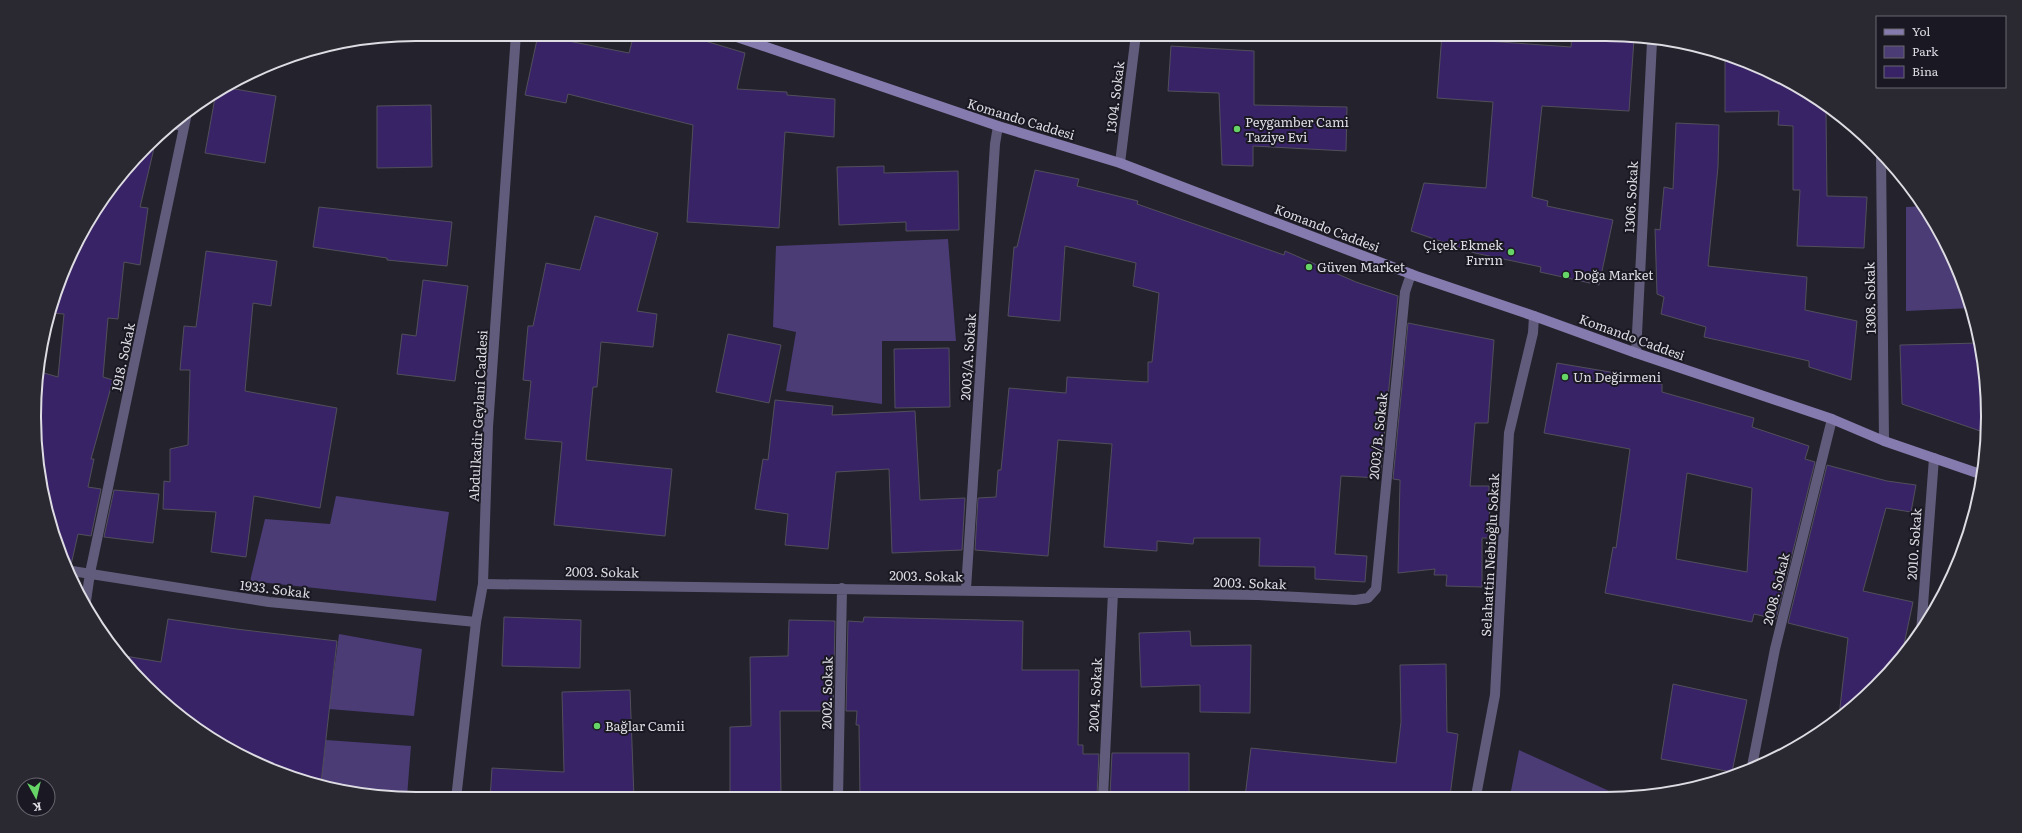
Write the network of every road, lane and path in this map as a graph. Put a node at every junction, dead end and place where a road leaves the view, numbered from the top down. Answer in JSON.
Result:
{"nodes":[{"id":1,"x":516,"y":41,"type":"edge"},
{"id":2,"x":749,"y":41,"type":"edge"},
{"id":3,"x":1135,"y":41,"type":"edge"},
{"id":4,"x":1652,"y":44,"type":"edge"},
{"id":5,"x":185,"y":121,"type":"edge"},
{"id":6,"x":180,"y":125,"type":"edge"},
{"id":7,"x":184,"y":126,"type":"junction"},
{"id":8,"x":998,"y":126,"type":"junction"},
{"id":9,"x":1120,"y":163,"type":"junction"},
{"id":10,"x":1882,"y":163,"type":"edge"},
{"id":11,"x":1410,"y":274,"type":"junction"},
{"id":12,"x":1534,"y":316,"type":"junction"},
{"id":13,"x":1636,"y":353,"type":"junction"},
{"id":14,"x":1832,"y":419,"type":"junction"},
{"id":15,"x":1884,"y":441,"type":"junction"},
{"id":16,"x":1934,"y":458,"type":"junction"},
{"id":17,"x":1977,"y":473,"type":"edge"},
{"id":18,"x":75,"y":571,"type":"edge"},
{"id":19,"x":90,"y":573,"type":"junction"},
{"id":20,"x":483,"y":584,"type":"junction"},
{"id":21,"x":842,"y":588,"type":"junction"},
{"id":22,"x":966,"y":589,"type":"junction"},
{"id":23,"x":1113,"y":593,"type":"junction"},
{"id":24,"x":87,"y":596,"type":"edge"},
{"id":25,"x":1368,"y":598,"type":"joint"},
{"id":26,"x":1922,"y":619,"type":"edge"},
{"id":27,"x":476,"y":622,"type":"junction"},
{"id":28,"x":1753,"y":761,"type":"edge"},
{"id":29,"x":457,"y":792,"type":"edge"},
{"id":30,"x":838,"y":792,"type":"edge"},
{"id":31,"x":1103,"y":792,"type":"edge"},
{"id":32,"x":1477,"y":792,"type":"edge"}],
"edges":[{"from":1,"to":20,"type":"street","name":"Abdulkadir Geylani Caddesi"},
{"from":2,"to":8,"type":"main road","name":"Komando Caddesi"},
{"from":3,"to":9,"type":"street","name":"1304. Sokak"},
{"from":4,"to":13,"type":"street","name":"1306. Sokak"},
{"from":5,"to":7,"type":"street","name":"1918. Sokak"},
{"from":6,"to":7,"type":"street"},
{"from":7,"to":19,"type":"street","name":"1918. Sokak"},
{"from":8,"to":9,"type":"main road","name":"Komando Caddesi"},
{"from":8,"to":22,"type":"street","name":"2003/A. Sokak"},
{"from":9,"to":11,"type":"main road","name":"Komando Caddesi"},
{"from":10,"to":15,"type":"street","name":"1308. Sokak"},
{"from":11,"to":12,"type":"main road","name":"Komando Caddesi"},
{"from":11,"to":25,"type":"street","name":"2003/B. Sokak"},
{"from":12,"to":13,"type":"main road","name":"Komando Caddesi"},
{"from":12,"to":32,"type":"street","name":"Selahattin Nebioğlu Sokak"},
{"from":13,"to":14,"type":"main road","name":"Komando Caddesi"},
{"from":14,"to":15,"type":"main road","name":"Komando Caddesi"},
{"from":14,"to":28,"type":"street","name":"2008. Sokak"},
{"from":15,"to":16,"type":"main road","name":"Komando Caddesi"},
{"from":16,"to":17,"type":"main road","name":"Komando Caddesi"},
{"from":16,"to":26,"type":"street","name":"2010. Sokak"},
{"from":18,"to":19,"type":"street","name":"1933. Sokak"},
{"from":19,"to":24,"type":"street","name":"1918. Sokak"},
{"from":19,"to":27,"type":"street","name":"1933. Sokak"},
{"from":20,"to":21,"type":"street","name":"2003. Sokak"},
{"from":20,"to":27,"type":"street","name":"Abdulkadir Geylani Caddesi"},
{"from":21,"to":22,"type":"street","name":"2003. Sokak"},
{"from":21,"to":30,"type":"street","name":"2002. Sokak"},
{"from":22,"to":23,"type":"street","name":"2003. Sokak"},
{"from":23,"to":25,"type":"street","name":"2003. Sokak"},
{"from":23,"to":31,"type":"street","name":"2004. Sokak"},
{"from":27,"to":29,"type":"street","name":"Abdulkadir Geylani Caddesi"}]}
